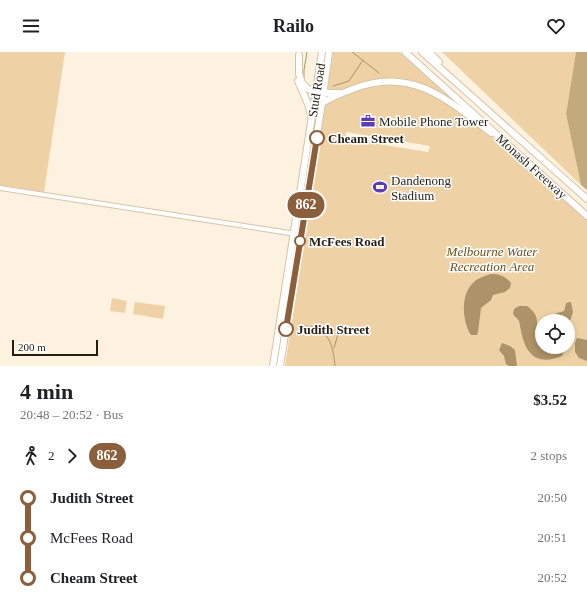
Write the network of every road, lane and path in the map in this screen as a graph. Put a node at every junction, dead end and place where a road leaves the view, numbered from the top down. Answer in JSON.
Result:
{"nodes":[{"id":1,"x":322,"y":52,"type":"edge"},
{"id":2,"x":329,"y":52,"type":"edge"},
{"id":3,"x":405,"y":52,"type":"edge"},
{"id":4,"x":422,"y":52,"type":"edge"},
{"id":5,"x":430,"y":52,"type":"edge"},
{"id":6,"x":299,"y":54,"type":"edge"},
{"id":7,"x":460,"y":86,"type":"junction"},
{"id":8,"x":316,"y":90,"type":"junction"},
{"id":9,"x":346,"y":91,"type":"junction"},
{"id":10,"x":324,"y":92,"type":"junction"},
{"id":11,"x":322,"y":103,"type":"junction"},
{"id":12,"x":311,"y":121,"type":"junction"},
{"id":13,"x":529,"y":163,"type":"junction"},
{"id":14,"x":0,"y":188,"type":"edge"},
{"id":15,"x":587,"y":199,"type":"edge"},
{"id":16,"x":587,"y":216,"type":"edge"},
{"id":17,"x":293,"y":233,"type":"junction"},
{"id":18,"x":301,"y":234,"type":"junction"},
{"id":19,"x":273,"y":366,"type":"edge"},
{"id":20,"x":280,"y":366,"type":"edge"}],
"edges":[{"from":1,"to":8,"type":"highway","name":"Stud Road"},
{"from":2,"to":10,"type":"highway","name":"Stud Road"},
{"from":3,"to":13,"type":"highway","name":"Monash Freeway"},
{"from":4,"to":7,"type":"highway","name":"Monash Freeway"},
{"from":5,"to":7,"type":"highway"},
{"from":6,"to":8,"type":"highway"},
{"from":6,"to":12,"type":"highway"},
{"from":7,"to":15,"type":"highway","name":"Monash Freeway"},
{"from":8,"to":10,"type":"highway"},
{"from":8,"to":12,"type":"highway","name":"Stud Road"},
{"from":9,"to":10,"type":"highway"},
{"from":9,"to":11,"type":"highway"},
{"from":9,"to":13,"type":"highway"},
{"from":10,"to":11,"type":"highway","name":"Stud Road"},
{"from":11,"to":18,"type":"highway","name":"Stud Road"},
{"from":12,"to":17,"type":"highway","name":"Stud Road"},
{"from":13,"to":16,"type":"highway","name":"Monash Freeway"},
{"from":14,"to":17,"type":"street"},
{"from":17,"to":18,"type":"street"},
{"from":17,"to":19,"type":"highway","name":"Stud Road"},
{"from":18,"to":20,"type":"highway","name":"Stud Road"}]}
